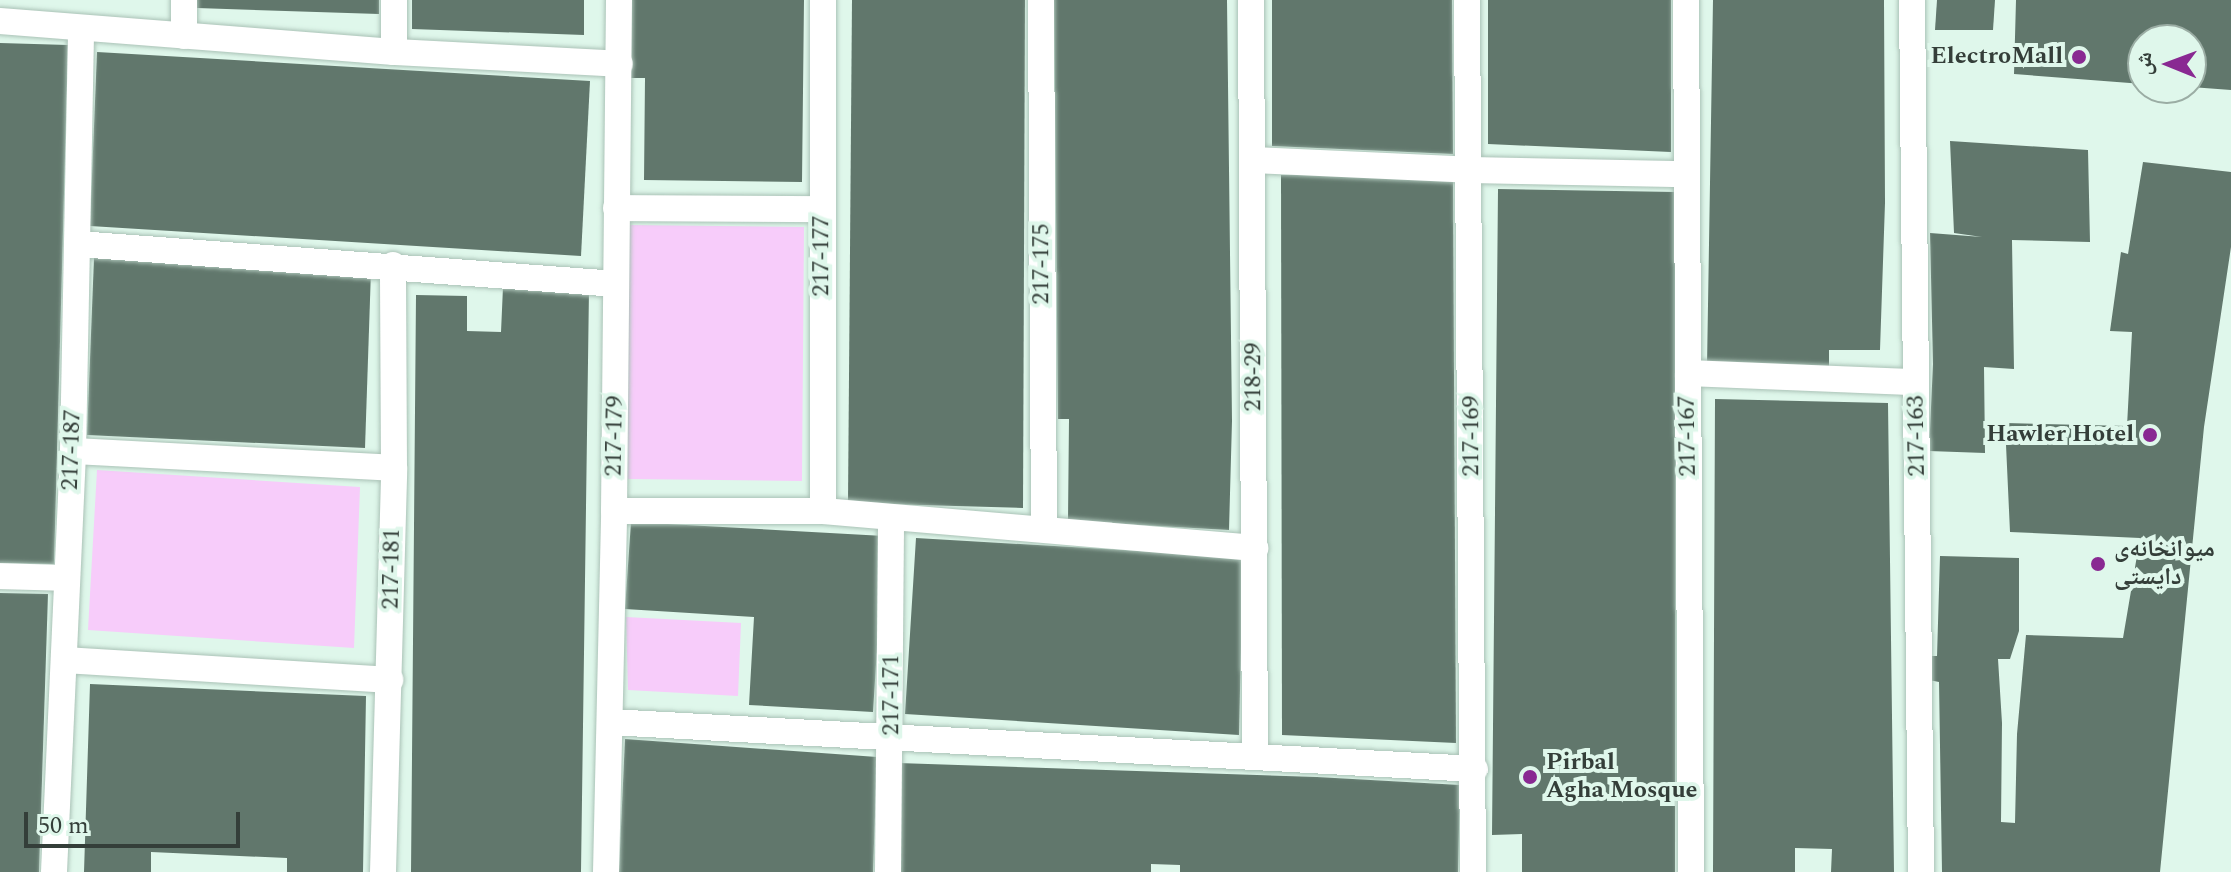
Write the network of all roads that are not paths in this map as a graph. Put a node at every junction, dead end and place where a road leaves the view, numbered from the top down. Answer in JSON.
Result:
{"nodes":[{"id":1,"x":184,"y":0,"type":"edge"},
{"id":2,"x":394,"y":0,"type":"edge"},
{"id":3,"x":619,"y":0,"type":"edge"},
{"id":4,"x":823,"y":0,"type":"edge"},
{"id":5,"x":1041,"y":0,"type":"edge"},
{"id":6,"x":1251,"y":0,"type":"edge"},
{"id":7,"x":1467,"y":0,"type":"edge"},
{"id":8,"x":1686,"y":0,"type":"edge"},
{"id":9,"x":1912,"y":0,"type":"edge"},
{"id":10,"x":0,"y":21,"type":"edge"},
{"id":11,"x":81,"y":28,"type":"junction"},
{"id":12,"x":184,"y":36,"type":"junction"},
{"id":13,"x":394,"y":52,"type":"junction"},
{"id":14,"x":620,"y":64,"type":"junction"},
{"id":15,"x":1253,"y":160,"type":"junction"},
{"id":16,"x":1470,"y":170,"type":"junction"},
{"id":17,"x":1686,"y":174,"type":"junction"},
{"id":18,"x":616,"y":208,"type":"junction"},
{"id":19,"x":822,"y":209,"type":"junction"},
{"id":20,"x":78,"y":244,"type":"junction"},
{"id":21,"x":393,"y":265,"type":"junction"},
{"id":22,"x":616,"y":284,"type":"junction"},
{"id":23,"x":1688,"y":373,"type":"junction"},
{"id":24,"x":1916,"y":382,"type":"junction"},
{"id":25,"x":73,"y":451,"type":"junction"},
{"id":26,"x":394,"y":468,"type":"junction"},
{"id":27,"x":614,"y":511,"type":"junction"},
{"id":28,"x":823,"y":511,"type":"junction"},
{"id":29,"x":891,"y":518,"type":"junction"},
{"id":30,"x":1044,"y":529,"type":"junction"},
{"id":31,"x":1255,"y":548,"type":"junction"},
{"id":32,"x":0,"y":576,"type":"edge"},
{"id":33,"x":67,"y":578,"type":"junction"},
{"id":34,"x":65,"y":660,"type":"junction"},
{"id":35,"x":390,"y":680,"type":"junction"},
{"id":36,"x":610,"y":722,"type":"junction"},
{"id":37,"x":892,"y":739,"type":"junction"},
{"id":38,"x":1255,"y":755,"type":"junction"},
{"id":39,"x":1475,"y":769,"type":"junction"},
{"id":40,"x":54,"y":872,"type":"edge"},
{"id":41,"x":383,"y":872,"type":"edge"},
{"id":42,"x":606,"y":872,"type":"edge"},
{"id":43,"x":888,"y":872,"type":"edge"},
{"id":44,"x":1473,"y":872,"type":"edge"},
{"id":45,"x":1691,"y":872,"type":"edge"},
{"id":46,"x":1921,"y":872,"type":"edge"}],
"edges":[{"from":1,"to":12,"type":"street"},
{"from":2,"to":13,"type":"street"},
{"from":3,"to":14,"type":"street","name":"217-179"},
{"from":4,"to":19,"type":"street","name":"217-177"},
{"from":5,"to":30,"type":"street","name":"217-175"},
{"from":6,"to":15,"type":"street","name":"218-29"},
{"from":7,"to":16,"type":"street","name":"217-169"},
{"from":8,"to":17,"type":"street","name":"217-167"},
{"from":9,"to":24,"type":"street","name":"217-163"},
{"from":10,"to":11,"type":"street"},
{"from":11,"to":12,"type":"street"},
{"from":11,"to":20,"type":"street","name":"217-187"},
{"from":12,"to":13,"type":"street"},
{"from":13,"to":14,"type":"street"},
{"from":14,"to":18,"type":"street","name":"217-179"},
{"from":15,"to":16,"type":"street"},
{"from":15,"to":31,"type":"street","name":"218-29"},
{"from":16,"to":17,"type":"street"},
{"from":16,"to":39,"type":"street","name":"217-169"},
{"from":17,"to":23,"type":"street","name":"217-167"},
{"from":18,"to":19,"type":"street"},
{"from":18,"to":22,"type":"street","name":"217-179"},
{"from":19,"to":28,"type":"street","name":"217-177"},
{"from":20,"to":21,"type":"street"},
{"from":20,"to":25,"type":"street","name":"217-187"},
{"from":21,"to":22,"type":"street"},
{"from":21,"to":26,"type":"street","name":"217-181"},
{"from":22,"to":27,"type":"street","name":"217-179"},
{"from":23,"to":24,"type":"street"},
{"from":23,"to":45,"type":"street","name":"217-167"},
{"from":24,"to":46,"type":"street","name":"217-163"},
{"from":25,"to":26,"type":"street"},
{"from":25,"to":33,"type":"street","name":"217-187"},
{"from":26,"to":35,"type":"street","name":"217-181"},
{"from":27,"to":28,"type":"street"},
{"from":27,"to":36,"type":"street","name":"217-179"},
{"from":28,"to":29,"type":"street"},
{"from":29,"to":30,"type":"street"},
{"from":29,"to":37,"type":"street","name":"217-171"},
{"from":30,"to":31,"type":"street"},
{"from":31,"to":38,"type":"street","name":"218-29"},
{"from":32,"to":33,"type":"street"},
{"from":33,"to":34,"type":"street","name":"217-187"},
{"from":34,"to":35,"type":"street"},
{"from":34,"to":40,"type":"street","name":"217-187"},
{"from":35,"to":41,"type":"street","name":"217-181"},
{"from":36,"to":37,"type":"street"},
{"from":36,"to":42,"type":"street","name":"217-179"},
{"from":37,"to":38,"type":"street"},
{"from":37,"to":43,"type":"street","name":"217-171"},
{"from":38,"to":39,"type":"street"},
{"from":39,"to":44,"type":"street","name":"217-169"}]}
